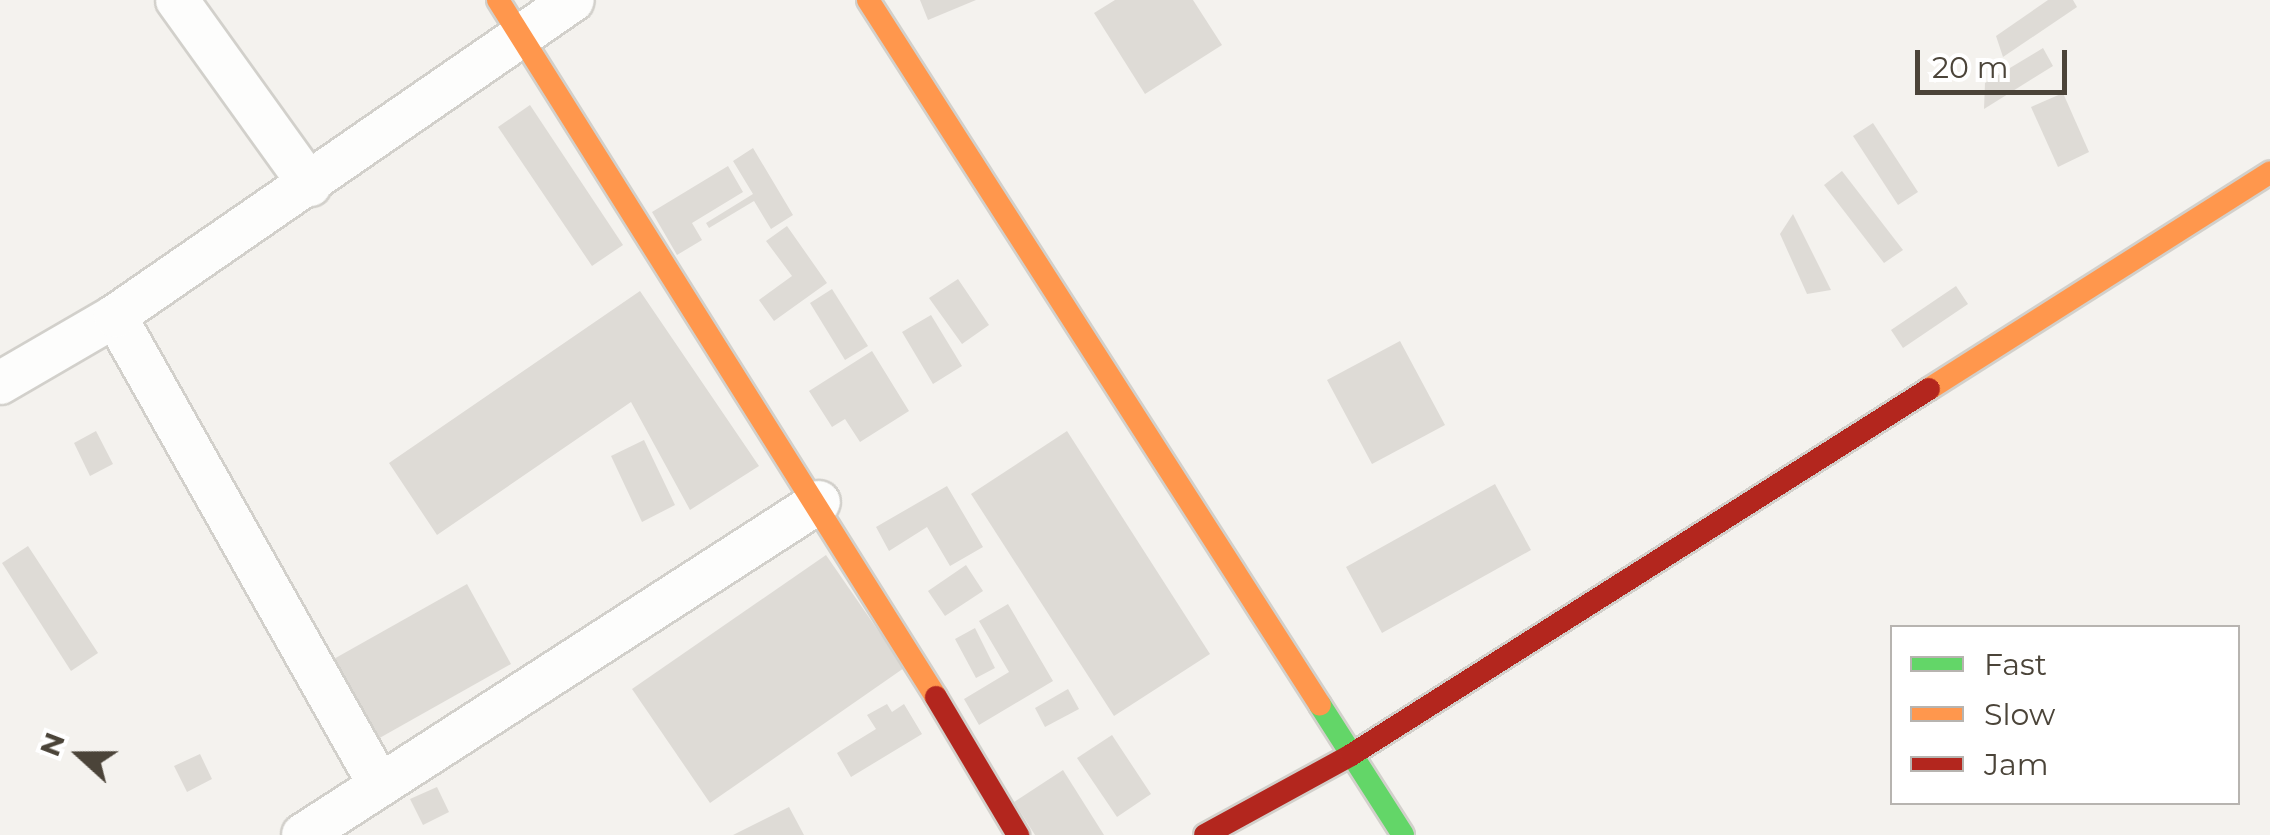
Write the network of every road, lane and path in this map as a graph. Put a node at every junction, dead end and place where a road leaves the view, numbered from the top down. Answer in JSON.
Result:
{"nodes":[{"id":1,"x":178,"y":0,"type":"edge"},
{"id":2,"x":572,"y":0,"type":"edge"},
{"id":3,"x":868,"y":0,"type":"edge"},
{"id":4,"x":509,"y":17,"type":"edge"},
{"id":5,"x":2270,"y":173,"type":"edge"},
{"id":6,"x":310,"y":184,"type":"junction"},
{"id":7,"x":116,"y":316,"type":"junction"},
{"id":8,"x":0,"y":383,"type":"edge"},
{"id":9,"x":820,"y":502,"type":"junction"},
{"id":10,"x":1351,"y":755,"type":"junction"},
{"id":11,"x":379,"y":784,"type":"junction"},
{"id":12,"x":303,"y":835,"type":"edge"},
{"id":13,"x":1018,"y":835,"type":"edge"},
{"id":14,"x":1205,"y":835,"type":"edge"},
{"id":15,"x":1403,"y":835,"type":"edge"}],
"edges":[{"from":1,"to":6,"type":"street"},
{"from":2,"to":4,"type":"street"},
{"from":3,"to":10,"type":"street"},
{"from":4,"to":6,"type":"street"},
{"from":4,"to":9,"type":"street"},
{"from":5,"to":10,"type":"street"},
{"from":6,"to":7,"type":"street"},
{"from":7,"to":8,"type":"street"},
{"from":7,"to":11,"type":"street"},
{"from":9,"to":11,"type":"street"},
{"from":9,"to":13,"type":"street"},
{"from":10,"to":14,"type":"street"},
{"from":10,"to":15,"type":"street"},
{"from":11,"to":12,"type":"street"}]}
